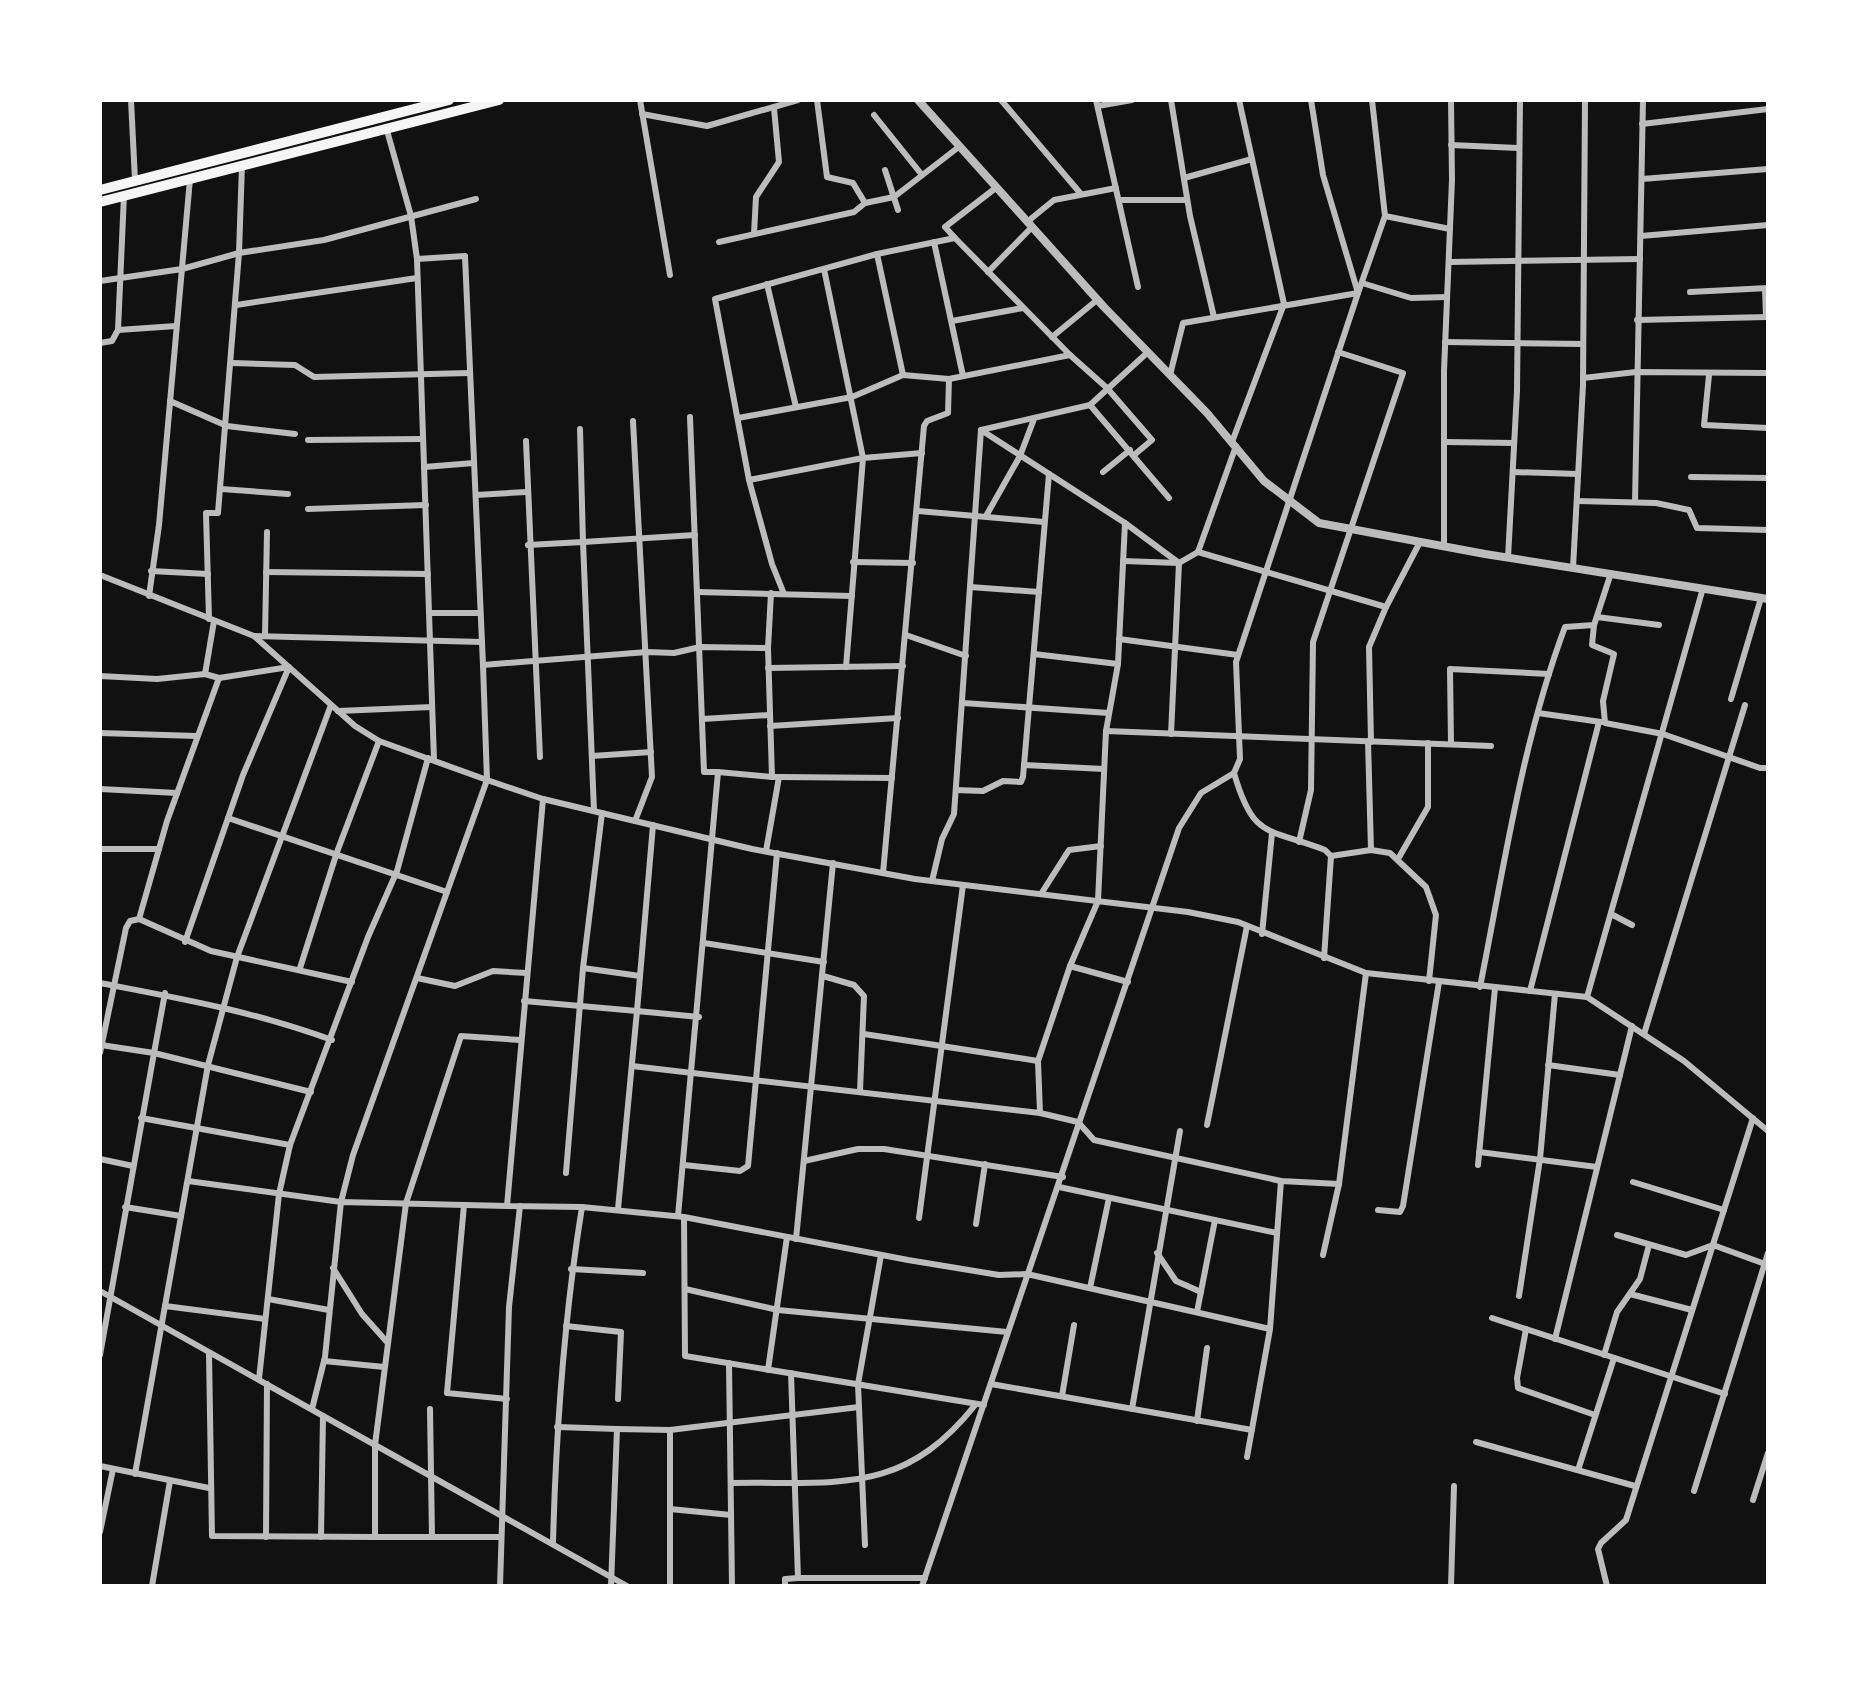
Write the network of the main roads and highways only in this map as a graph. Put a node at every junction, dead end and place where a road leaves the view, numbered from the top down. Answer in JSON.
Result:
{"nodes":[{"id":1,"x":449,"y":100,"type":"edge"},
{"id":2,"x":499,"y":100,"type":"edge"},
{"id":3,"x":100,"y":190,"type":"edge"},
{"id":4,"x":100,"y":202,"type":"edge"}],
"edges":[{"from":1,"to":3,"type":"main road"},
{"from":2,"to":4,"type":"main road"}]}
